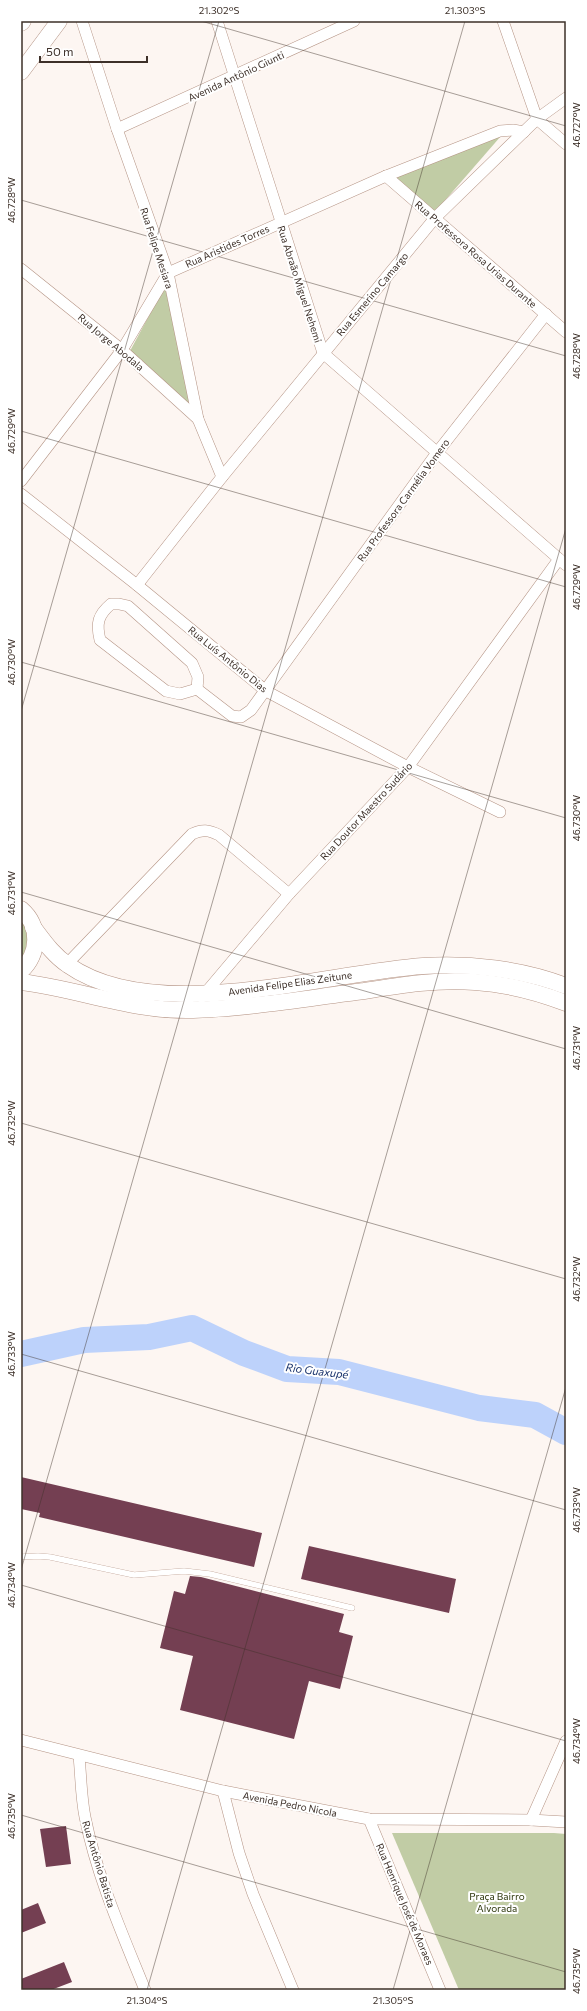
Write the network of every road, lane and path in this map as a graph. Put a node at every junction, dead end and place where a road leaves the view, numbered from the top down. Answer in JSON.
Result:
{"nodes":[{"id":1,"x":59,"y":21,"type":"edge"},
{"id":2,"x":82,"y":21,"type":"edge"},
{"id":3,"x":217,"y":21,"type":"edge"},
{"id":4,"x":354,"y":21,"type":"edge"},
{"id":5,"x":502,"y":21,"type":"edge"},
{"id":6,"x":21,"y":72,"type":"edge"},
{"id":7,"x":234,"y":77,"type":"junction"},
{"id":8,"x":566,"y":98,"type":"edge"},
{"id":9,"x":538,"y":119,"type":"junction"},
{"id":10,"x":117,"y":129,"type":"junction"},
{"id":11,"x":524,"y":132,"type":"junction"},
{"id":12,"x":566,"y":144,"type":"edge"},
{"id":13,"x":386,"y":176,"type":"junction"},
{"id":14,"x":435,"y":218,"type":"junction"},
{"id":15,"x":280,"y":222,"type":"junction"},
{"id":16,"x":21,"y":269,"type":"edge"},
{"id":17,"x":168,"y":273,"type":"junction"},
{"id":18,"x":546,"y":314,"type":"junction"},
{"id":19,"x":566,"y":332,"type":"edge"},
{"id":20,"x":122,"y":350,"type":"junction"},
{"id":21,"x":323,"y":353,"type":"junction"},
{"id":22,"x":198,"y":419,"type":"junction"},
{"id":23,"x":436,"y":454,"type":"junction"},
{"id":24,"x":222,"y":477,"type":"junction"},
{"id":25,"x":21,"y":481,"type":"edge"},
{"id":26,"x":21,"y":494,"type":"edge"},
{"id":27,"x":563,"y":562,"type":"edge"},
{"id":28,"x":138,"y":585,"type":"junction"},
{"id":29,"x":197,"y":689,"type":"junction"},
{"id":30,"x":266,"y":691,"type":"junction"},
{"id":31,"x":408,"y":767,"type":"junction"},
{"id":32,"x":500,"y":812,"type":"dead end"},
{"id":33,"x":289,"y":894,"type":"junction"},
{"id":34,"x":21,"y":909,"type":"edge"},
{"id":35,"x":33,"y":927,"type":"junction"},
{"id":36,"x":67,"y":964,"type":"junction"},
{"id":37,"x":21,"y":971,"type":"edge"},
{"id":38,"x":21,"y":982,"type":"edge"},
{"id":39,"x":566,"y":986,"type":"edge"},
{"id":40,"x":203,"y":995,"type":"junction"},
{"id":41,"x":566,"y":1003,"type":"edge"},
{"id":42,"x":193,"y":1010,"type":"junction"},
{"id":43,"x":21,"y":1557,"type":"edge"},
{"id":44,"x":352,"y":1608,"type":"dead end"},
{"id":45,"x":21,"y":1740,"type":"edge"},
{"id":46,"x":566,"y":1741,"type":"edge"},
{"id":47,"x":79,"y":1756,"type":"junction"},
{"id":48,"x":223,"y":1791,"type":"junction"},
{"id":49,"x":369,"y":1819,"type":"junction"},
{"id":50,"x":531,"y":1820,"type":"junction"},
{"id":51,"x":566,"y":1822,"type":"edge"},
{"id":52,"x":145,"y":1990,"type":"edge"},
{"id":53,"x":293,"y":1990,"type":"edge"},
{"id":54,"x":440,"y":1990,"type":"edge"}],
"edges":[{"from":1,"to":6,"type":"main road"},
{"from":2,"to":10,"type":"street","name":"Rua Felipe Mesiara"},
{"from":3,"to":7,"type":"street","name":"Rua Abraão Miguel Nehemi"},
{"from":4,"to":7,"type":"street","name":"Avenida Antônio Giunti"},
{"from":5,"to":9,"type":"street"},
{"from":7,"to":10,"type":"street","name":"Avenida Antônio Giunti"},
{"from":7,"to":15,"type":"street","name":"Rua Abraão Miguel Nehemi"},
{"from":8,"to":9,"type":"street","name":"Rua Esmerino Camargo"},
{"from":9,"to":11,"type":"street","name":"Rua Esmerino Camargo"},
{"from":9,"to":12,"type":"street"},
{"from":10,"to":17,"type":"street","name":"Rua Felipe Mesiara"},
{"from":11,"to":13,"type":"street","name":"Rua Aristides Torres"},
{"from":11,"to":14,"type":"street","name":"Rua Esmerino Camargo"},
{"from":13,"to":14,"type":"street","name":"Rua Professora Rosa Urias Durante"},
{"from":13,"to":15,"type":"street","name":"Rua Aristides Torres"},
{"from":14,"to":18,"type":"street","name":"Rua Professora Rosa Urias Durante"},
{"from":14,"to":21,"type":"street","name":"Rua Esmerino Camargo"},
{"from":15,"to":17,"type":"street","name":"Rua Aristides Torres"},
{"from":15,"to":21,"type":"street","name":"Rua Abraão Miguel Nehemi"},
{"from":16,"to":20,"type":"street","name":"Rua Jorge Abodala"},
{"from":17,"to":20,"type":"street"},
{"from":17,"to":22,"type":"street","name":"Rua Felipe Mesiara"},
{"from":18,"to":19,"type":"street","name":"Rua Professora Rosa Urias Durante"},
{"from":18,"to":23,"type":"street","name":"Rua Professora Carmélia Vomero"},
{"from":20,"to":22,"type":"street","name":"Rua Jorge Abodala"},
{"from":20,"to":25,"type":"street"},
{"from":21,"to":23,"type":"street","name":"Rua Abraão Miguel Nehemi"},
{"from":21,"to":24,"type":"street","name":"Rua Esmerino Camargo"},
{"from":22,"to":24,"type":"street","name":"Rua Felipe Mesiara"},
{"from":23,"to":27,"type":"street","name":"Rua Abraão Miguel Nehemi"},
{"from":23,"to":30,"type":"street","name":"Rua Professora Carmélia Vomero"},
{"from":24,"to":28,"type":"street","name":"Rua Esmerino Camargo"},
{"from":26,"to":28,"type":"street","name":"Rua Luís Antônio Dias"},
{"from":27,"to":31,"type":"street","name":"Rua Doutor Maestro Sudário"},
{"from":28,"to":30,"type":"street","name":"Rua Luís Antônio Dias"},
{"from":29,"to":29,"type":"street"},
{"from":29,"to":30,"type":"street","name":"Rua Professora Carmélia Vomero"},
{"from":30,"to":31,"type":"street","name":"Rua Luís Antônio Dias"},
{"from":31,"to":32,"type":"street","name":"Rua Luís Antônio Dias"},
{"from":31,"to":33,"type":"street","name":"Rua Doutor Maestro Sudário"},
{"from":33,"to":36,"type":"street"},
{"from":33,"to":40,"type":"street","name":"Rua Doutor Maestro Sudário"},
{"from":34,"to":35,"type":"main road","name":"Avenida Felipe Elias Zeitune"},
{"from":35,"to":36,"type":"main road","name":"Avenida Felipe Elias Zeitune"},
{"from":35,"to":37,"type":"main road"},
{"from":36,"to":40,"type":"main road","name":"Avenida Felipe Elias Zeitune"},
{"from":38,"to":42,"type":"main road","name":"Avenida Felipe Elias Zeitune"},
{"from":39,"to":40,"type":"main road","name":"Avenida Felipe Elias Zeitune"},
{"from":40,"to":42,"type":"street","name":"Rua Doutor Maestro Sudário"},
{"from":41,"to":42,"type":"main road","name":"Avenida Felipe Elias Zeitune"},
{"from":43,"to":44,"type":"lane"},
{"from":45,"to":47,"type":"street","name":"Avenida Pedro Nicola"},
{"from":46,"to":50,"type":"street"},
{"from":47,"to":48,"type":"street","name":"Avenida Pedro Nicola"},
{"from":47,"to":52,"type":"street","name":"Rua Antônio Batista"},
{"from":48,"to":49,"type":"street","name":"Avenida Pedro Nicola"},
{"from":48,"to":53,"type":"street"},
{"from":49,"to":50,"type":"street","name":"Avenida Pedro Nicola"},
{"from":49,"to":54,"type":"street","name":"Rua Henrique José de Moraes"},
{"from":50,"to":51,"type":"street","name":"Avenida Pedro Nicola"}]}
